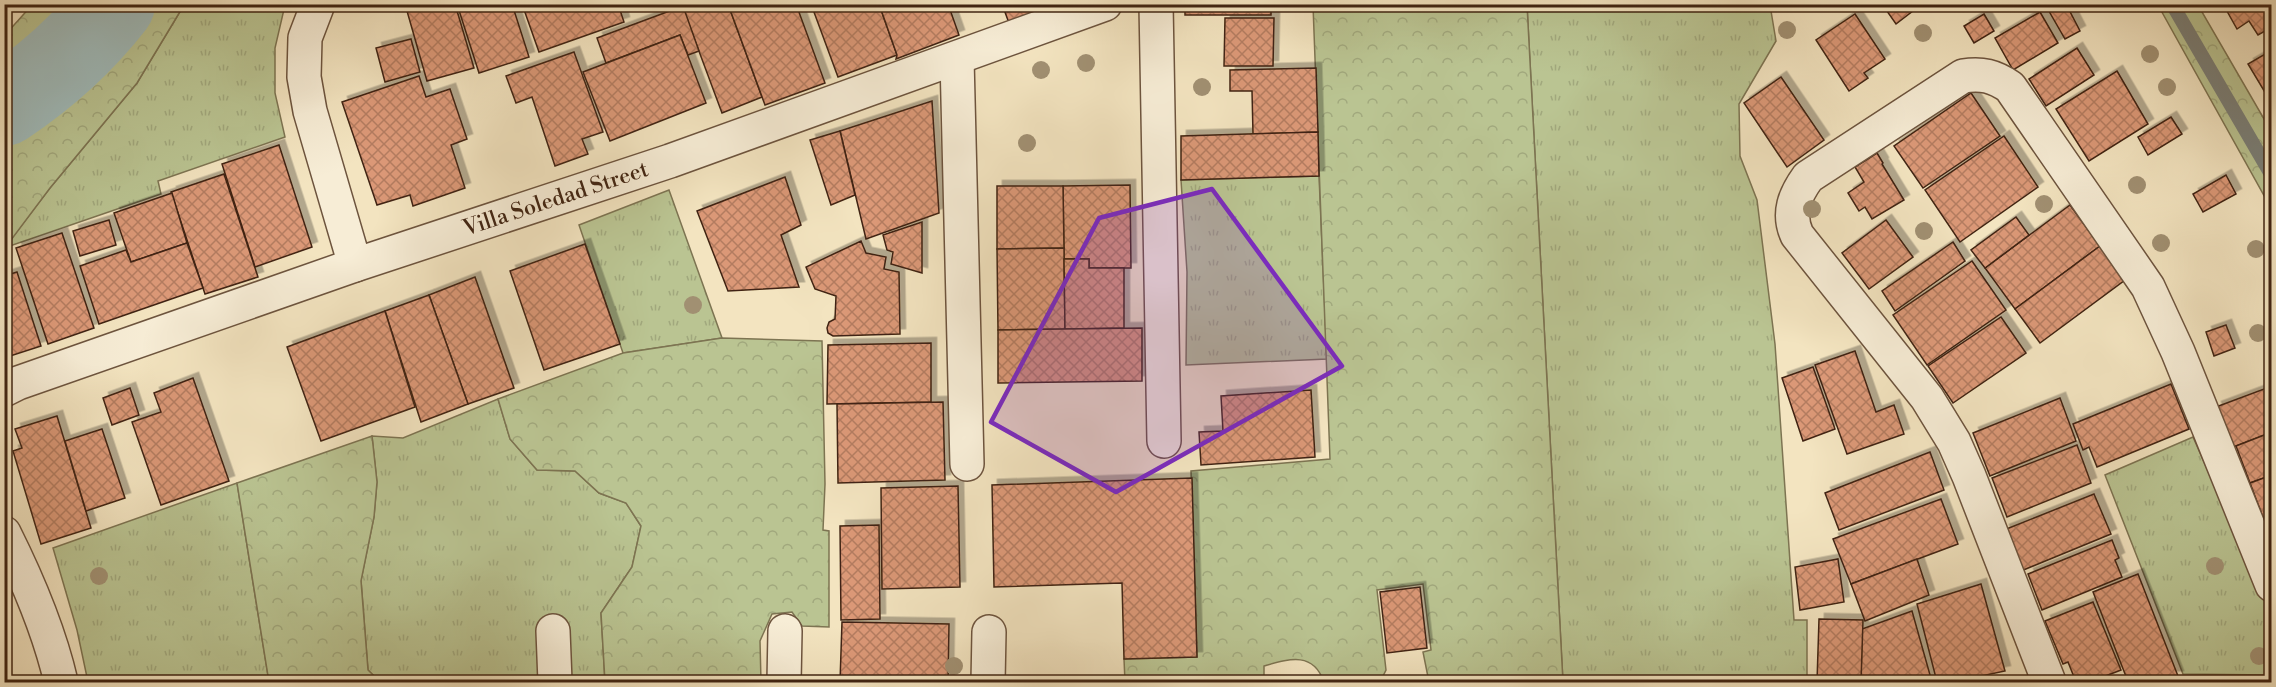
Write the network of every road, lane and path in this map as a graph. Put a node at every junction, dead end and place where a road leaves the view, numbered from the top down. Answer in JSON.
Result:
{"nodes":[{"id":1,"x":318,"y":4,"type":"edge"},
{"id":2,"x":1105,"y":4,"type":"edge"},
{"id":3,"x":1156,"y":4,"type":"edge"},
{"id":4,"x":957,"y":59,"type":"junction"},
{"id":5,"x":355,"y":265,"type":"junction"},
{"id":6,"x":4,"y":390,"type":"edge"},
{"id":7,"x":1164,"y":441,"type":"dead end"},
{"id":8,"x":967,"y":464,"type":"dead end"},
{"id":9,"x":4,"y":533,"type":"edge"},
{"id":10,"x":2271,"y":585,"type":"edge"},
{"id":11,"x":553,"y":631,"type":"dead end"},
{"id":12,"x":784,"y":631,"type":"dead end"},
{"id":13,"x":989,"y":632,"type":"dead end"},
{"id":14,"x":62,"y":682,"type":"edge"},
{"id":15,"x":555,"y":682,"type":"edge"},
{"id":16,"x":784,"y":682,"type":"edge"},
{"id":17,"x":988,"y":682,"type":"edge"},
{"id":18,"x":2049,"y":682,"type":"edge"}],
"edges":[{"from":1,"to":5,"type":"street"},
{"from":2,"to":4,"type":"street","name":"Villa Soledad Street"},
{"from":3,"to":7,"type":"street"},
{"from":4,"to":5,"type":"street","name":"Villa Soledad Street"},
{"from":4,"to":8,"type":"street"},
{"from":5,"to":6,"type":"street","name":"Villa Soledad Street"},
{"from":9,"to":14,"type":"street"},
{"from":10,"to":18,"type":"street"},
{"from":11,"to":15,"type":"street"},
{"from":12,"to":16,"type":"street"},
{"from":13,"to":17,"type":"street"}]}
